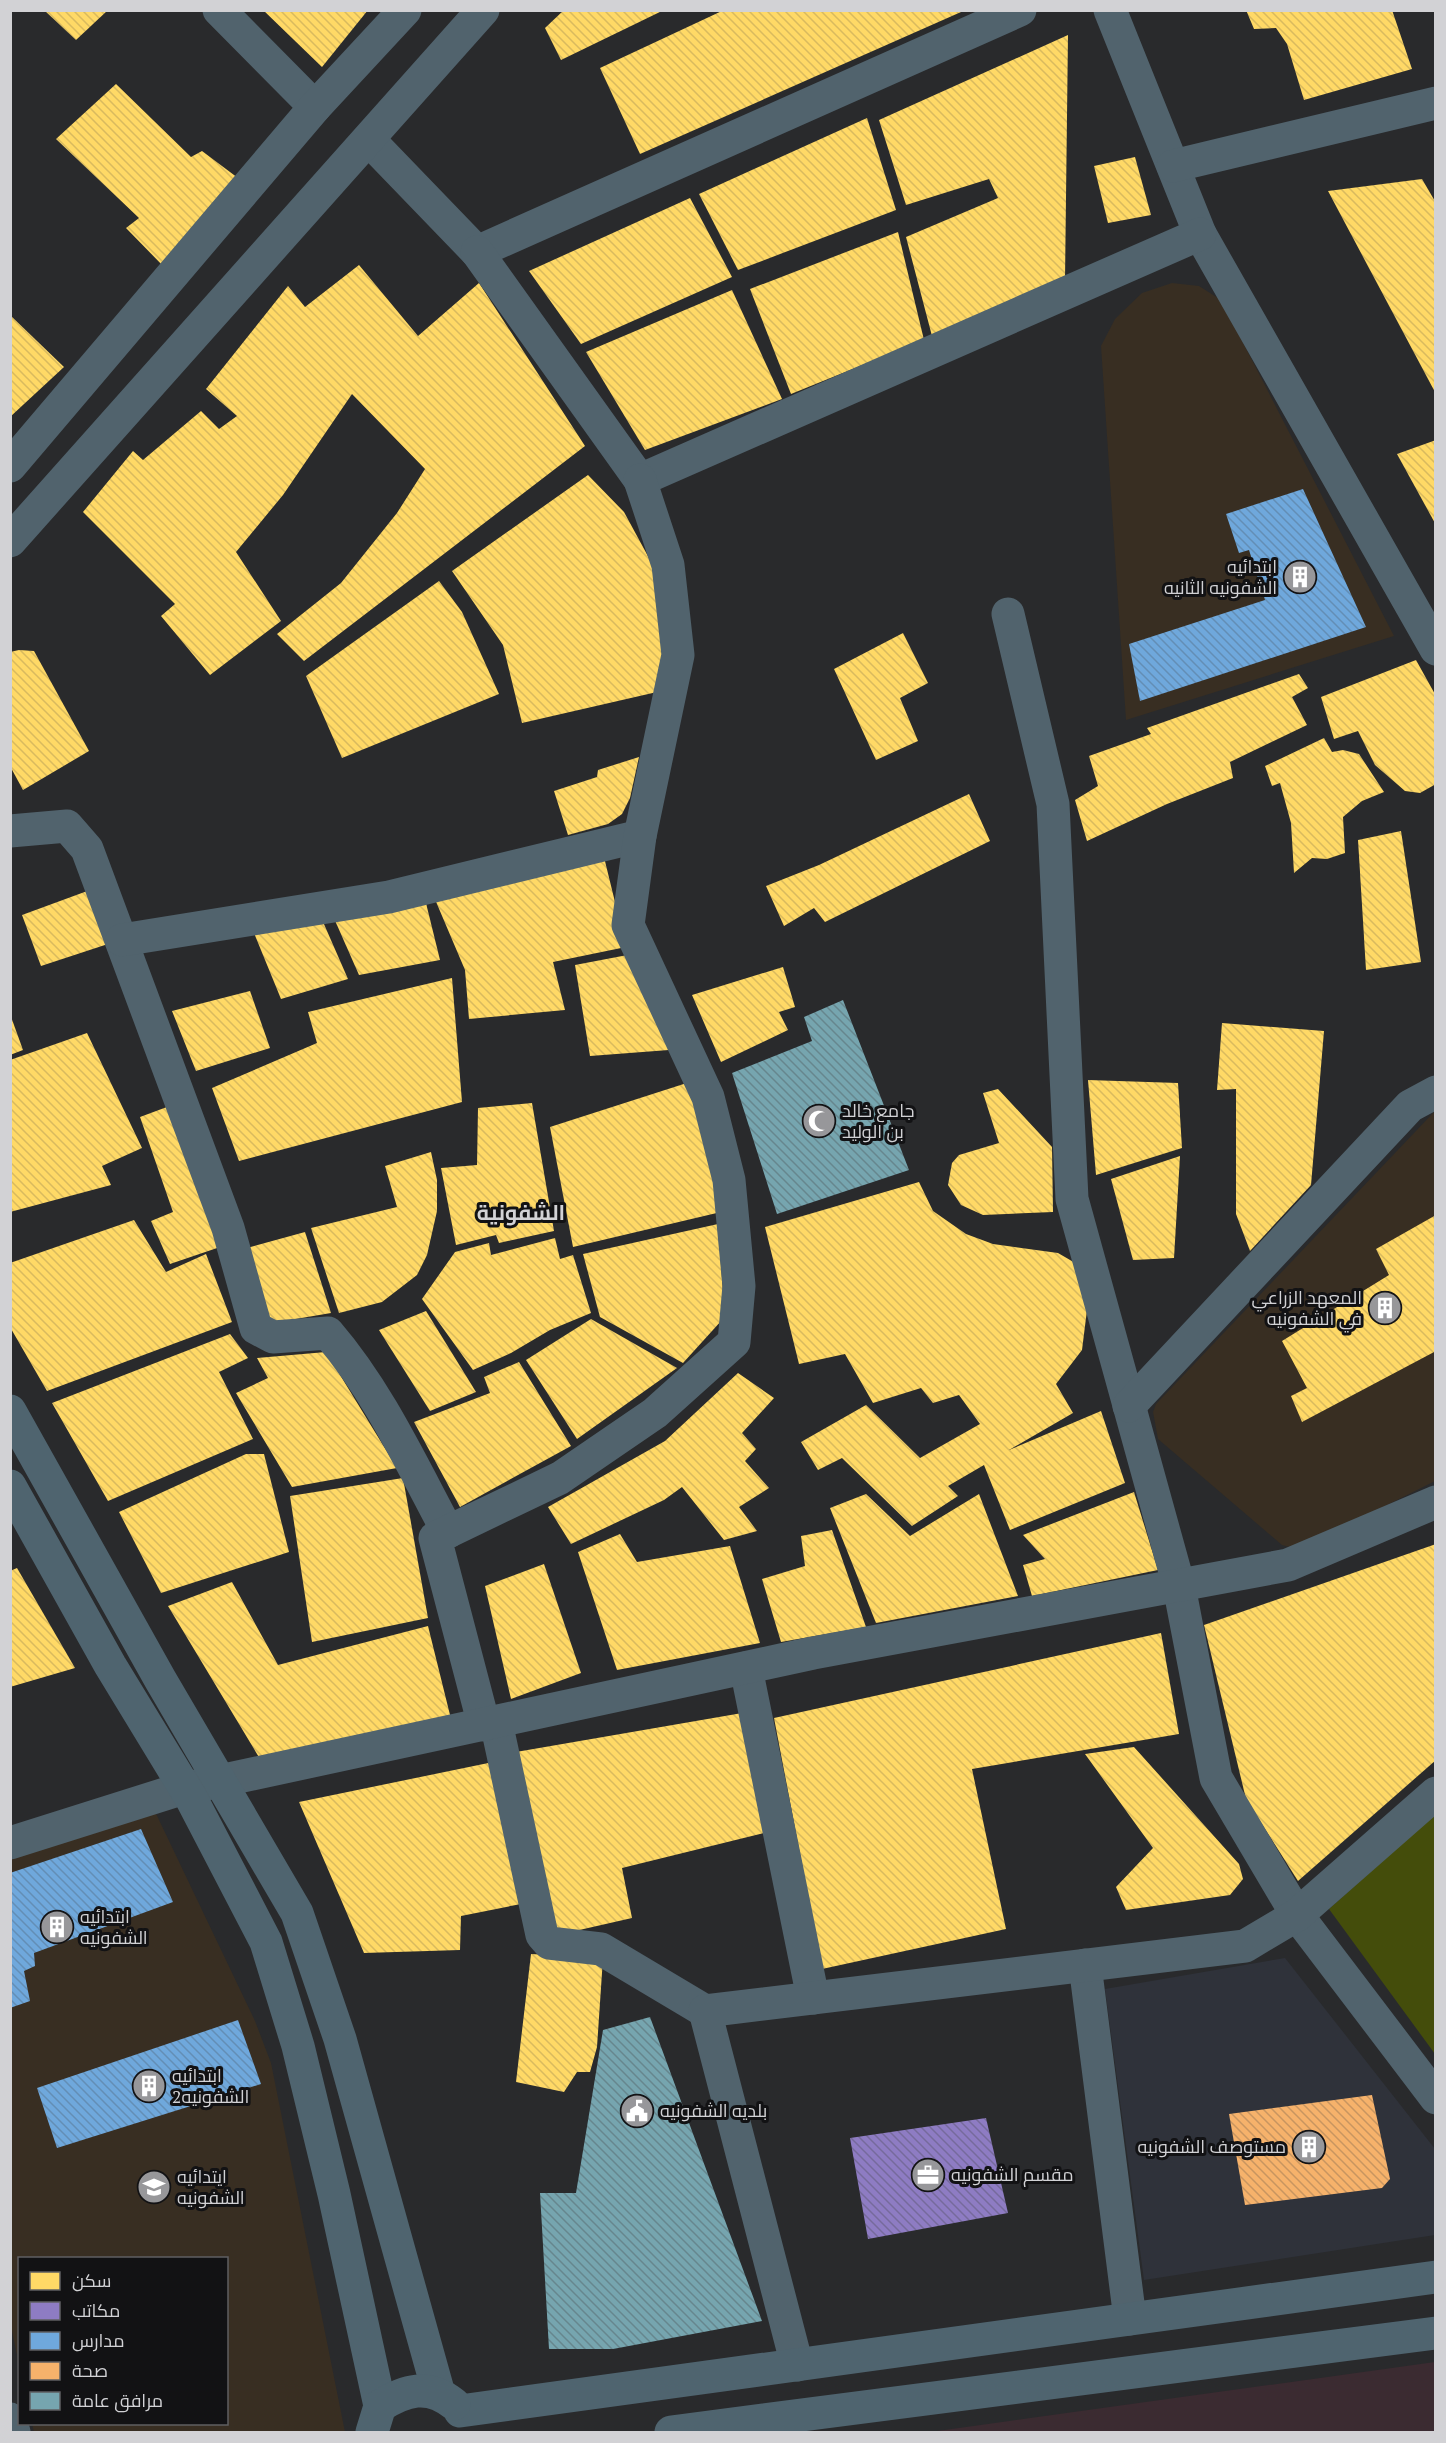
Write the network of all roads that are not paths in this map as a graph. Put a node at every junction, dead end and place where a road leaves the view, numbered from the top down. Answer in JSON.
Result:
{"nodes":[{"id":1,"x":219,"y":10,"type":"edge"},
{"id":2,"x":405,"y":10,"type":"edge"},
{"id":3,"x":483,"y":10,"type":"edge"},
{"id":4,"x":1020,"y":10,"type":"edge"},
{"id":5,"x":1110,"y":10,"type":"edge"},
{"id":6,"x":1436,"y":103,"type":"edge"},
{"id":7,"x":315,"y":107,"type":"junction"},
{"id":8,"x":369,"y":140,"type":"junction"},
{"id":9,"x":1173,"y":166,"type":"junction"},
{"id":10,"x":1200,"y":234,"type":"junction"},
{"id":11,"x":477,"y":252,"type":"junction"},
{"id":12,"x":10,"y":466,"type":"edge"},
{"id":13,"x":640,"y":480,"type":"junction"},
{"id":14,"x":10,"y":541,"type":"edge"},
{"id":15,"x":1008,"y":614,"type":"dead end"},
{"id":16,"x":1436,"y":649,"type":"edge"},
{"id":17,"x":10,"y":831,"type":"edge"},
{"id":18,"x":640,"y":836,"type":"junction"},
{"id":19,"x":122,"y":940,"type":"junction"},
{"id":20,"x":1436,"y":1092,"type":"edge"},
{"id":21,"x":1129,"y":1406,"type":"junction"},
{"id":22,"x":10,"y":1411,"type":"edge"},
{"id":23,"x":10,"y":1486,"type":"edge"},
{"id":24,"x":1436,"y":1502,"type":"edge"},
{"id":25,"x":448,"y":1532,"type":"junction"},
{"id":26,"x":1179,"y":1586,"type":"junction"},
{"id":27,"x":746,"y":1668,"type":"junction"},
{"id":28,"x":490,"y":1723,"type":"junction"},
{"id":29,"x":220,"y":1780,"type":"junction"},
{"id":30,"x":184,"y":1788,"type":"junction"},
{"id":31,"x":1436,"y":1793,"type":"edge"},
{"id":32,"x":10,"y":1843,"type":"edge"},
{"id":33,"x":1298,"y":1915,"type":"junction"},
{"id":34,"x":1085,"y":1965,"type":"junction"},
{"id":35,"x":813,"y":1998,"type":"junction"},
{"id":36,"x":705,"y":2011,"type":"junction"},
{"id":37,"x":1436,"y":2098,"type":"edge"},
{"id":38,"x":1436,"y":2277,"type":"edge"},
{"id":39,"x":1130,"y":2319,"type":"junction"},
{"id":40,"x":1436,"y":2333,"type":"edge"},
{"id":41,"x":797,"y":2365,"type":"junction"},
{"id":42,"x":455,"y":2413,"type":"edge"},
{"id":43,"x":10,"y":2419,"type":"edge"},
{"id":44,"x":376,"y":2419,"type":"edge"},
{"id":45,"x":14,"y":2433,"type":"edge"},
{"id":46,"x":671,"y":2433,"type":"edge"}],
"edges":[{"from":1,"to":7,"type":"street"},
{"from":2,"to":7,"type":"street"},
{"from":3,"to":8,"type":"street"},
{"from":4,"to":11,"type":"street"},
{"from":5,"to":9,"type":"street"},
{"from":6,"to":9,"type":"street"},
{"from":7,"to":12,"type":"street"},
{"from":8,"to":11,"type":"street"},
{"from":8,"to":14,"type":"street"},
{"from":9,"to":10,"type":"street"},
{"from":10,"to":13,"type":"street"},
{"from":10,"to":16,"type":"street"},
{"from":11,"to":13,"type":"street"},
{"from":13,"to":18,"type":"street"},
{"from":15,"to":21,"type":"street"},
{"from":17,"to":19,"type":"street"},
{"from":18,"to":19,"type":"street"},
{"from":18,"to":25,"type":"street"},
{"from":19,"to":25,"type":"street"},
{"from":20,"to":21,"type":"street"},
{"from":21,"to":26,"type":"street"},
{"from":22,"to":29,"type":"main road"},
{"from":23,"to":30,"type":"main road"},
{"from":24,"to":26,"type":"street"},
{"from":25,"to":28,"type":"street"},
{"from":26,"to":27,"type":"street"},
{"from":26,"to":33,"type":"street"},
{"from":27,"to":28,"type":"street"},
{"from":27,"to":35,"type":"street"},
{"from":28,"to":29,"type":"street"},
{"from":28,"to":36,"type":"street"},
{"from":29,"to":30,"type":"street"},
{"from":29,"to":42,"type":"main road"},
{"from":30,"to":32,"type":"street"},
{"from":30,"to":44,"type":"main road"},
{"from":31,"to":33,"type":"street"},
{"from":33,"to":34,"type":"street"},
{"from":33,"to":37,"type":"street"},
{"from":34,"to":35,"type":"street"},
{"from":34,"to":39,"type":"street"},
{"from":35,"to":36,"type":"street"},
{"from":36,"to":41,"type":"street"},
{"from":38,"to":39,"type":"main road"},
{"from":39,"to":41,"type":"main road"},
{"from":40,"to":46,"type":"main road"},
{"from":41,"to":42,"type":"main road"},
{"from":42,"to":44,"type":"main road"},
{"from":43,"to":45,"type":"street"}]}
